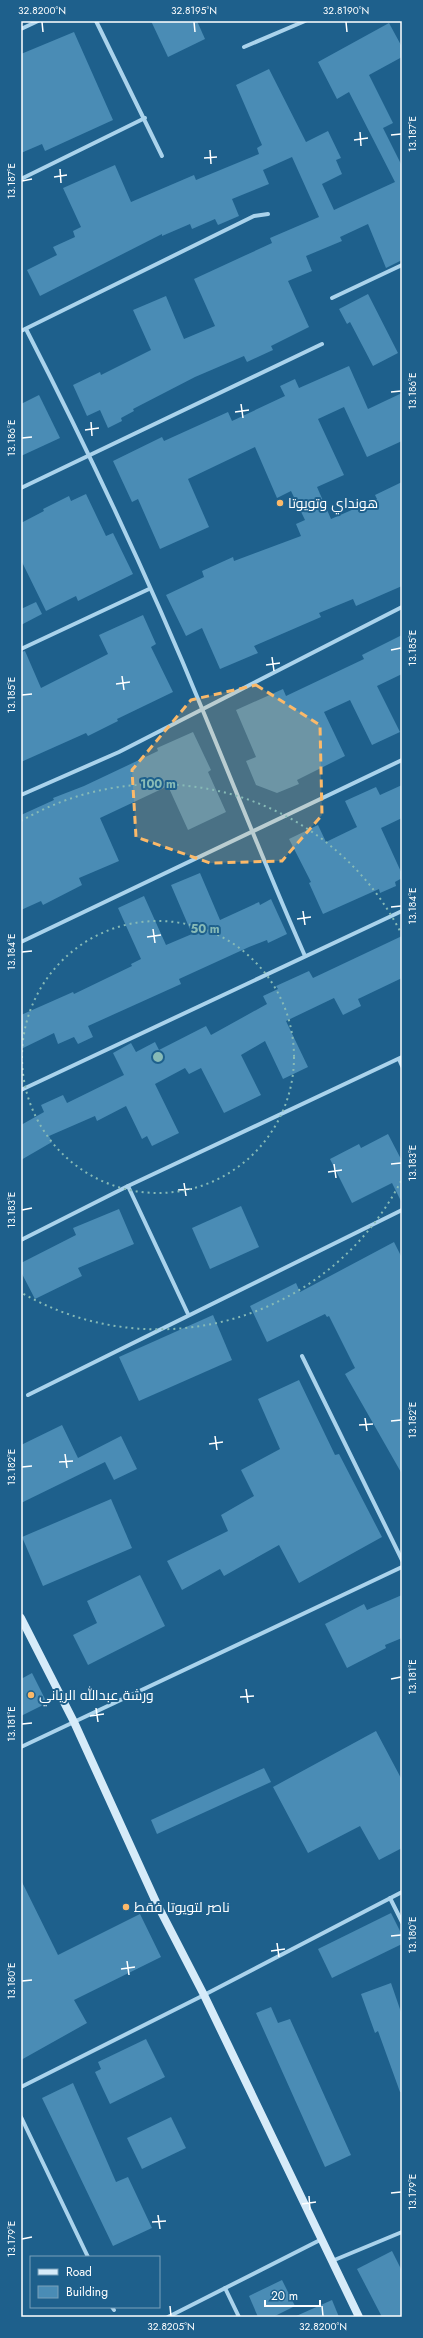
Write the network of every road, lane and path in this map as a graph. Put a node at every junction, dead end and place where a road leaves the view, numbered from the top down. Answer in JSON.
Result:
{"nodes":[{"id":1,"x":38,"y":21,"type":"edge"},
{"id":2,"x":96,"y":21,"type":"edge"},
{"id":3,"x":306,"y":21,"type":"edge"},
{"id":4,"x":21,"y":29,"type":"edge"},
{"id":5,"x":244,"y":46,"type":"dead end"},
{"id":6,"x":144,"y":118,"type":"junction"},
{"id":7,"x":162,"y":156,"type":"dead end"},
{"id":8,"x":21,"y":179,"type":"edge"},
{"id":9,"x":268,"y":214,"type":"dead end"},
{"id":10,"x":402,"y":265,"type":"edge"},
{"id":11,"x":332,"y":298,"type":"dead end"},
{"id":12,"x":26,"y":329,"type":"junction"},
{"id":13,"x":21,"y":331,"type":"edge"},
{"id":14,"x":322,"y":344,"type":"dead end"},
{"id":15,"x":90,"y":455,"type":"junction"},
{"id":16,"x":21,"y":488,"type":"edge"},
{"id":17,"x":149,"y":589,"type":"junction"},
{"id":18,"x":402,"y":607,"type":"edge"},
{"id":19,"x":21,"y":648,"type":"edge"},
{"id":20,"x":203,"y":710,"type":"junction"},
{"id":21,"x":402,"y":760,"type":"edge"},
{"id":22,"x":21,"y":795,"type":"edge"},
{"id":23,"x":251,"y":831,"type":"junction"},
{"id":24,"x":402,"y":911,"type":"edge"},
{"id":25,"x":21,"y":942,"type":"edge"},
{"id":26,"x":305,"y":956,"type":"junction"},
{"id":27,"x":400,"y":1058,"type":"edge"},
{"id":28,"x":402,"y":1066,"type":"edge"},
{"id":29,"x":21,"y":1090,"type":"edge"},
{"id":30,"x":128,"y":1186,"type":"junction"},
{"id":31,"x":402,"y":1210,"type":"edge"},
{"id":32,"x":21,"y":1240,"type":"edge"},
{"id":33,"x":188,"y":1314,"type":"junction"},
{"id":34,"x":302,"y":1356,"type":"dead end"},
{"id":35,"x":28,"y":1395,"type":"dead end"},
{"id":36,"x":402,"y":1560,"type":"edge"},
{"id":37,"x":402,"y":1567,"type":"edge"},
{"id":38,"x":21,"y":1618,"type":"edge"},
{"id":39,"x":74,"y":1722,"type":"junction"},
{"id":40,"x":21,"y":1747,"type":"edge"},
{"id":41,"x":402,"y":1892,"type":"edge"},
{"id":42,"x":390,"y":1898,"type":"junction"},
{"id":43,"x":402,"y":1922,"type":"edge"},
{"id":44,"x":204,"y":1995,"type":"junction"},
{"id":45,"x":21,"y":2087,"type":"edge"},
{"id":46,"x":21,"y":2117,"type":"edge"},
{"id":47,"x":402,"y":2232,"type":"edge"},
{"id":48,"x":322,"y":2239,"type":"junction"},
{"id":49,"x":88,"y":2256,"type":"edge"},
{"id":50,"x":332,"y":2261,"type":"junction"},
{"id":51,"x":225,"y":2288,"type":"junction"},
{"id":52,"x":168,"y":2317,"type":"edge"},
{"id":53,"x":239,"y":2317,"type":"edge"},
{"id":54,"x":359,"y":2317,"type":"edge"}],
"edges":[{"from":1,"to":4,"type":"street"},
{"from":2,"to":6,"type":"street"},
{"from":3,"to":5,"type":"street"},
{"from":6,"to":7,"type":"street"},
{"from":6,"to":8,"type":"street"},
{"from":9,"to":12,"type":"street"},
{"from":10,"to":11,"type":"street"},
{"from":12,"to":13,"type":"street"},
{"from":12,"to":15,"type":"street"},
{"from":14,"to":15,"type":"street"},
{"from":15,"to":16,"type":"street"},
{"from":15,"to":17,"type":"street"},
{"from":17,"to":19,"type":"street"},
{"from":17,"to":20,"type":"street"},
{"from":18,"to":20,"type":"street"},
{"from":20,"to":22,"type":"street"},
{"from":20,"to":23,"type":"street"},
{"from":21,"to":23,"type":"street"},
{"from":23,"to":25,"type":"street"},
{"from":23,"to":26,"type":"street"},
{"from":24,"to":26,"type":"street"},
{"from":26,"to":29,"type":"street"},
{"from":27,"to":28,"type":"street"},
{"from":27,"to":30,"type":"street"},
{"from":30,"to":32,"type":"street"},
{"from":30,"to":33,"type":"street"},
{"from":31,"to":33,"type":"street"},
{"from":33,"to":35,"type":"street"},
{"from":34,"to":36,"type":"street"},
{"from":37,"to":39,"type":"street"},
{"from":38,"to":39,"type":"street"},
{"from":39,"to":40,"type":"street"},
{"from":39,"to":44,"type":"street"},
{"from":41,"to":42,"type":"street"},
{"from":42,"to":43,"type":"street"},
{"from":42,"to":44,"type":"street"},
{"from":44,"to":45,"type":"street"},
{"from":44,"to":48,"type":"street"},
{"from":46,"to":49,"type":"street"},
{"from":47,"to":50,"type":"street"},
{"from":48,"to":50,"type":"street"},
{"from":48,"to":51,"type":"street"},
{"from":50,"to":54,"type":"street"},
{"from":51,"to":52,"type":"street"},
{"from":51,"to":53,"type":"street"}]}
